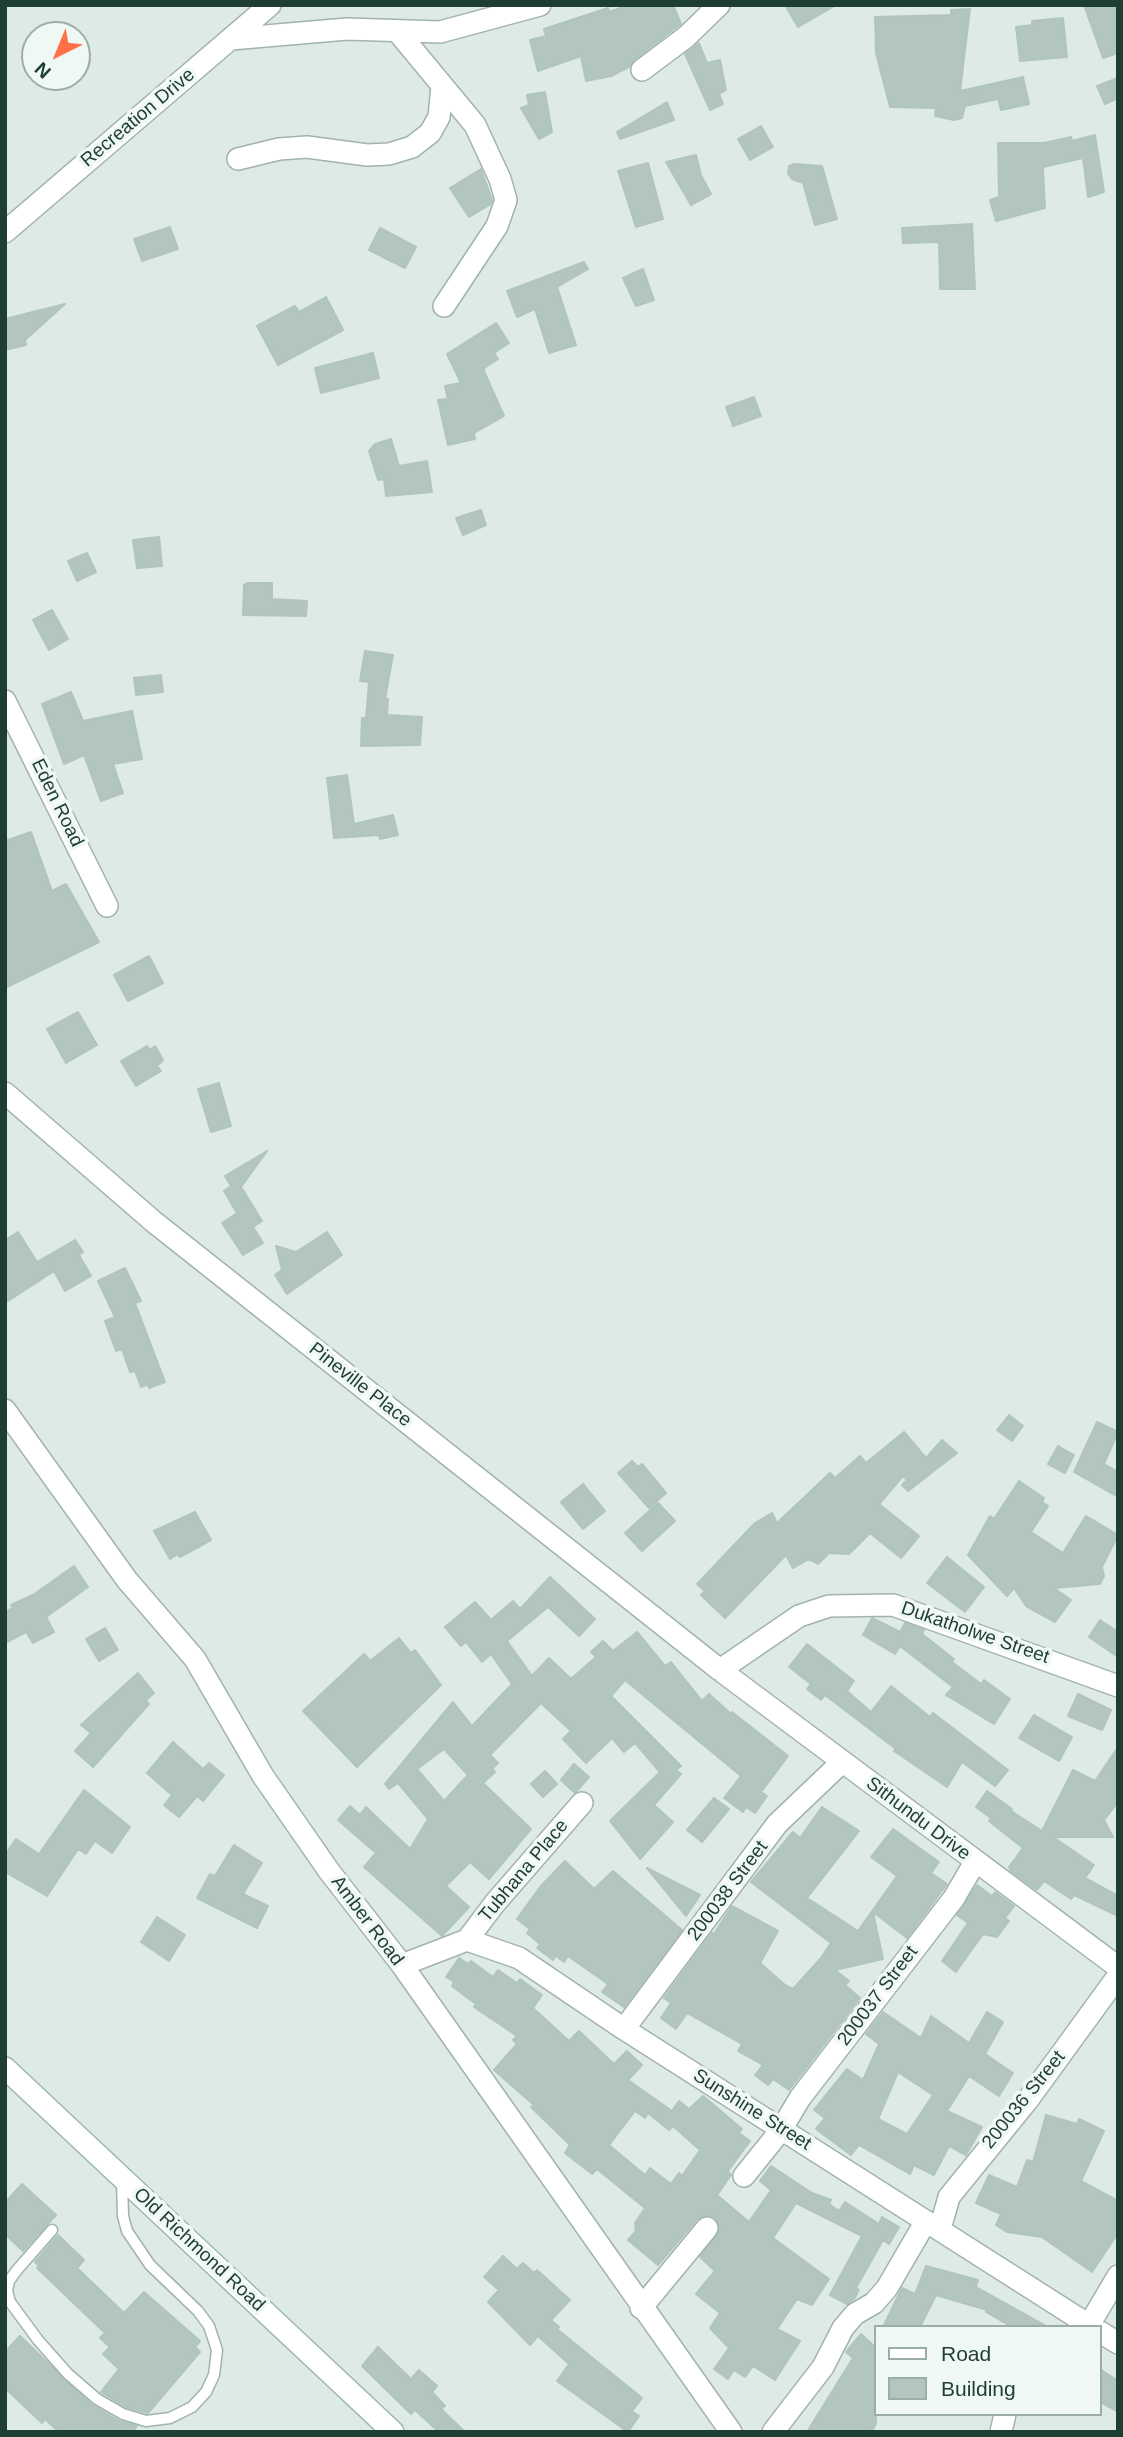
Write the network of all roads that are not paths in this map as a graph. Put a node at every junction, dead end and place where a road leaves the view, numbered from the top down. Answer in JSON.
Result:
{"nodes":[{"id":1,"x":270,"y":5,"type":"edge"},
{"id":2,"x":540,"y":5,"type":"edge"},
{"id":3,"x":719,"y":5,"type":"edge"},
{"id":4,"x":398,"y":32,"type":"junction"},
{"id":5,"x":231,"y":39,"type":"junction"},
{"id":6,"x":642,"y":70,"type":"dead end"},
{"id":7,"x":442,"y":86,"type":"junction"},
{"id":8,"x":238,"y":159,"type":"dead end"},
{"id":9,"x":5,"y":232,"type":"edge"},
{"id":10,"x":444,"y":306,"type":"dead end"},
{"id":11,"x":5,"y":701,"type":"edge"},
{"id":12,"x":107,"y":906,"type":"dead end"},
{"id":13,"x":5,"y":1093,"type":"edge"},
{"id":14,"x":5,"y":1410,"type":"edge"},
{"id":15,"x":720,"y":1670,"type":"junction"},
{"id":16,"x":1118,"y":1686,"type":"edge"},
{"id":17,"x":842,"y":1762,"type":"junction"},
{"id":18,"x":582,"y":1803,"type":"dead end"},
{"id":19,"x":975,"y":1862,"type":"junction"},
{"id":20,"x":467,"y":1940,"type":"junction"},
{"id":21,"x":402,"y":1965,"type":"junction"},
{"id":22,"x":1118,"y":1967,"type":"edge"},
{"id":23,"x":1118,"y":1976,"type":"edge"},
{"id":24,"x":624,"y":2029,"type":"junction"},
{"id":25,"x":5,"y":2068,"type":"edge"},
{"id":26,"x":781,"y":2130,"type":"junction"},
{"id":27,"x":744,"y":2176,"type":"dead end"},
{"id":28,"x":122,"y":2178,"type":"junction"},
{"id":29,"x":933,"y":2225,"type":"junction"},
{"id":30,"x":707,"y":2228,"type":"dead end"},
{"id":31,"x":52,"y":2230,"type":"dead end"},
{"id":32,"x":1118,"y":2276,"type":"edge"},
{"id":33,"x":641,"y":2308,"type":"junction"},
{"id":34,"x":1064,"y":2319,"type":"edge"},
{"id":35,"x":1084,"y":2325,"type":"edge"},
{"id":36,"x":1095,"y":2325,"type":"edge"},
{"id":37,"x":1102,"y":2333,"type":"edge"},
{"id":38,"x":1118,"y":2343,"type":"edge"},
{"id":39,"x":393,"y":2432,"type":"edge"},
{"id":40,"x":731,"y":2432,"type":"edge"},
{"id":41,"x":773,"y":2432,"type":"edge"}],
"edges":[{"from":1,"to":5,"type":"street","name":"Recreation Drive"},
{"from":2,"to":4,"type":"street"},
{"from":3,"to":6,"type":"street"},
{"from":4,"to":5,"type":"street"},
{"from":4,"to":7,"type":"street"},
{"from":5,"to":9,"type":"street","name":"Recreation Drive"},
{"from":7,"to":8,"type":"street"},
{"from":7,"to":10,"type":"street"},
{"from":11,"to":12,"type":"street","name":"Eden Road"},
{"from":13,"to":15,"type":"street","name":"Pineville Place"},
{"from":14,"to":21,"type":"street","name":"Amber Road"},
{"from":15,"to":16,"type":"street","name":"Dukatholwe Street"},
{"from":15,"to":17,"type":"street","name":"Sithundu Drive"},
{"from":17,"to":19,"type":"street","name":"Sithundu Drive"},
{"from":17,"to":24,"type":"street","name":"200038 Street"},
{"from":18,"to":20,"type":"street","name":"Tubhana Place"},
{"from":19,"to":22,"type":"street","name":"Sithundu Drive"},
{"from":19,"to":26,"type":"street","name":"200037 Street"},
{"from":20,"to":21,"type":"street"},
{"from":20,"to":24,"type":"street","name":"Sunshine Street"},
{"from":21,"to":33,"type":"street","name":"Amber Road"},
{"from":23,"to":29,"type":"street","name":"200036 Street"},
{"from":24,"to":26,"type":"street","name":"Sunshine Street"},
{"from":25,"to":28,"type":"street","name":"Old Richmond Road"},
{"from":26,"to":27,"type":"street","name":"200037 Street"},
{"from":26,"to":29,"type":"street","name":"Sunshine Street"},
{"from":28,"to":31,"type":"lane"},
{"from":28,"to":39,"type":"street","name":"Old Richmond Road"},
{"from":29,"to":34,"type":"street","name":"Sunshine Street"},
{"from":29,"to":41,"type":"street","name":"200036 Street"},
{"from":30,"to":33,"type":"street"},
{"from":32,"to":36,"type":"street"},
{"from":33,"to":40,"type":"street","name":"Amber Road"},
{"from":34,"to":35,"type":"street","name":"Sunshine Street"},
{"from":37,"to":38,"type":"street","name":"Sunshine Street"}]}
